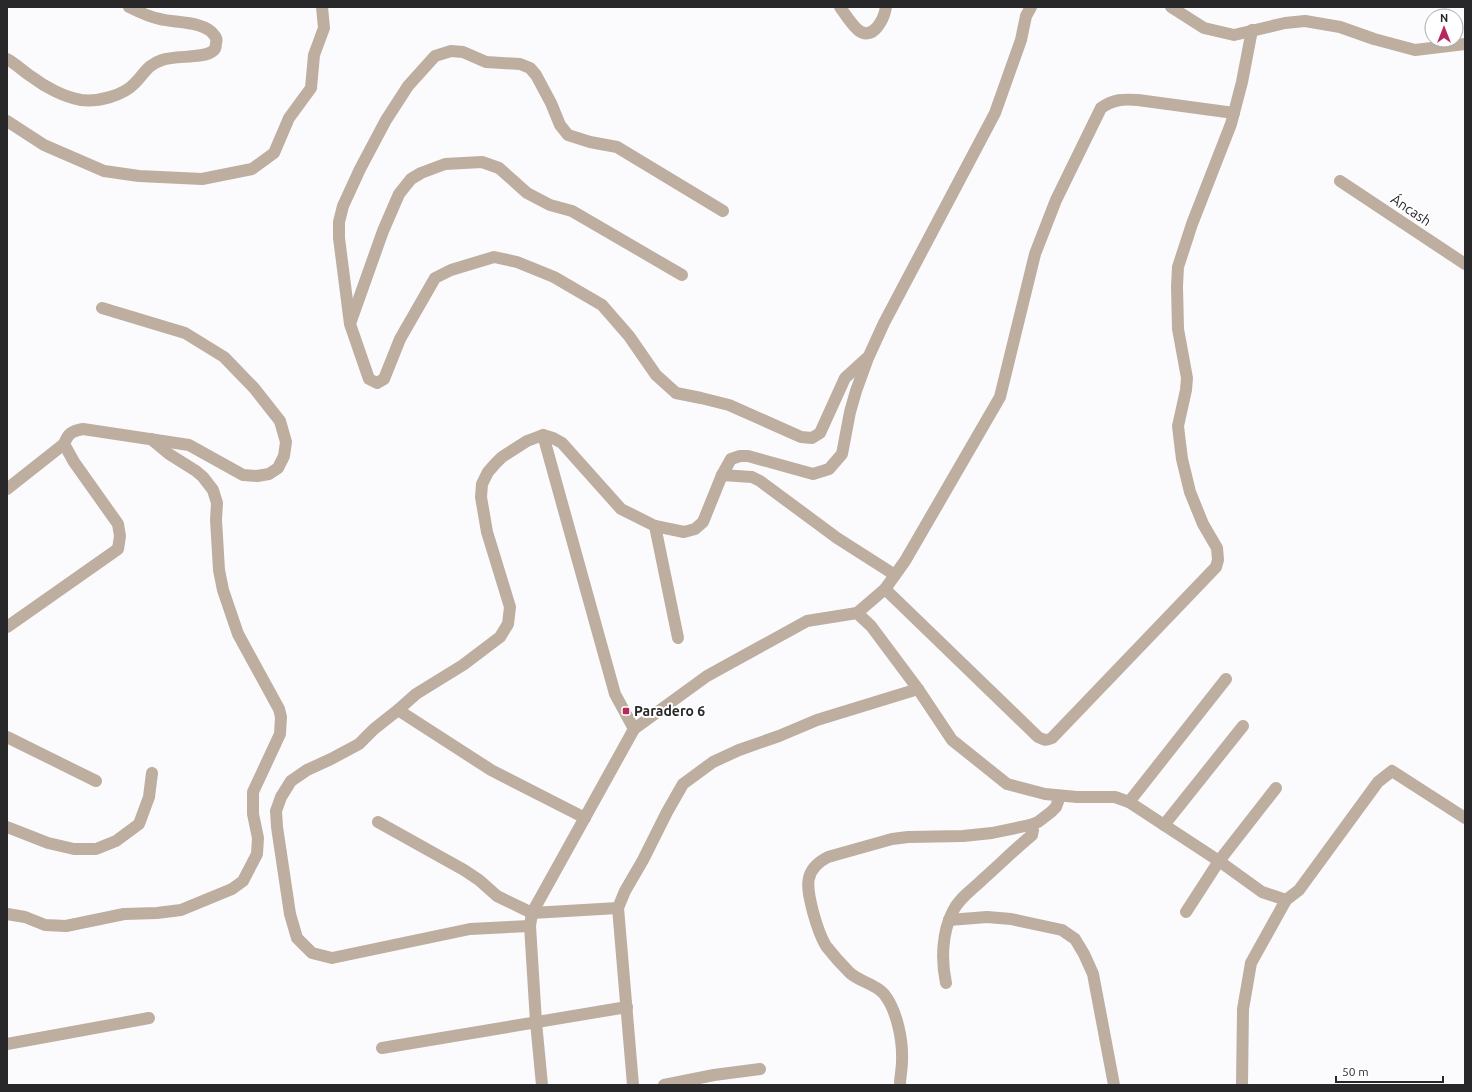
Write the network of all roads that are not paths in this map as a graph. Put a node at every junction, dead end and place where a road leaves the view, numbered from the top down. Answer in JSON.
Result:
{"nodes":[{"id":1,"x":129,"y":7,"type":"edge"},
{"id":2,"x":322,"y":7,"type":"edge"},
{"id":3,"x":840,"y":7,"type":"edge"},
{"id":4,"x":886,"y":7,"type":"edge"},
{"id":5,"x":1031,"y":7,"type":"edge"},
{"id":6,"x":1171,"y":7,"type":"edge"},
{"id":7,"x":1252,"y":30,"type":"junction"},
{"id":8,"x":1465,"y":44,"type":"edge"},
{"id":9,"x":7,"y":59,"type":"edge"},
{"id":10,"x":1234,"y":114,"type":"junction"},
{"id":11,"x":7,"y":121,"type":"edge"},
{"id":12,"x":1340,"y":181,"type":"dead end"},
{"id":13,"x":723,"y":210,"type":"dead end"},
{"id":14,"x":1465,"y":264,"type":"edge"},
{"id":15,"x":682,"y":275,"type":"dead end"},
{"id":16,"x":102,"y":308,"type":"dead end"},
{"id":17,"x":350,"y":324,"type":"junction"},
{"id":18,"x":868,"y":358,"type":"junction"},
{"id":19,"x":543,"y":435,"type":"junction"},
{"id":20,"x":150,"y":438,"type":"junction"},
{"id":21,"x":64,"y":444,"type":"junction"},
{"id":22,"x":722,"y":475,"type":"junction"},
{"id":23,"x":7,"y":489,"type":"edge"},
{"id":24,"x":655,"y":526,"type":"junction"},
{"id":25,"x":895,"y":575,"type":"junction"},
{"id":26,"x":885,"y":589,"type":"junction"},
{"id":27,"x":857,"y":613,"type":"junction"},
{"id":28,"x":7,"y":627,"type":"edge"},
{"id":29,"x":678,"y":638,"type":"dead end"},
{"id":30,"x":1226,"y":679,"type":"dead end"},
{"id":31,"x":918,"y":689,"type":"junction"},
{"id":32,"x":398,"y":710,"type":"junction"},
{"id":33,"x":1243,"y":726,"type":"dead end"},
{"id":34,"x":634,"y":729,"type":"junction"},
{"id":35,"x":7,"y":737,"type":"edge"},
{"id":36,"x":152,"y":773,"type":"dead end"},
{"id":37,"x":96,"y":781,"type":"dead end"},
{"id":38,"x":1276,"y":788,"type":"dead end"},
{"id":39,"x":1060,"y":796,"type":"junction"},
{"id":40,"x":1128,"y":802,"type":"junction"},
{"id":41,"x":585,"y":818,"type":"junction"},
{"id":42,"x":1465,"y":818,"type":"edge"},
{"id":43,"x":378,"y":822,"type":"dead end"},
{"id":44,"x":1030,"y":825,"type":"junction"},
{"id":45,"x":1164,"y":825,"type":"junction"},
{"id":46,"x":7,"y":827,"type":"edge"},
{"id":47,"x":1219,"y":861,"type":"junction"},
{"id":48,"x":1286,"y":900,"type":"junction"},
{"id":49,"x":618,"y":908,"type":"junction"},
{"id":50,"x":1186,"y":912,"type":"dead end"},
{"id":51,"x":532,"y":913,"type":"junction"},
{"id":52,"x":7,"y":914,"type":"edge"},
{"id":53,"x":950,"y":920,"type":"junction"},
{"id":54,"x":530,"y":926,"type":"junction"},
{"id":55,"x":946,"y":983,"type":"dead end"},
{"id":56,"x":626,"y":1008,"type":"junction"},
{"id":57,"x":149,"y":1018,"type":"dead end"},
{"id":58,"x":536,"y":1022,"type":"junction"},
{"id":59,"x":7,"y":1044,"type":"edge"},
{"id":60,"x":382,"y":1048,"type":"dead end"},
{"id":61,"x":760,"y":1069,"type":"dead end"},
{"id":62,"x":542,"y":1085,"type":"edge"},
{"id":63,"x":633,"y":1085,"type":"edge"},
{"id":64,"x":664,"y":1085,"type":"edge"},
{"id":65,"x":900,"y":1085,"type":"edge"},
{"id":66,"x":1114,"y":1085,"type":"edge"},
{"id":67,"x":1242,"y":1085,"type":"edge"}],
"edges":[{"from":1,"to":9,"type":"street"},
{"from":2,"to":11,"type":"street"},
{"from":3,"to":4,"type":"street"},
{"from":5,"to":18,"type":"street"},
{"from":6,"to":7,"type":"street"},
{"from":7,"to":8,"type":"street"},
{"from":7,"to":10,"type":"street"},
{"from":10,"to":25,"type":"street"},
{"from":10,"to":26,"type":"street"},
{"from":12,"to":14,"type":"street","name":"Áncash"},
{"from":13,"to":17,"type":"street"},
{"from":15,"to":17,"type":"street"},
{"from":16,"to":20,"type":"street"},
{"from":17,"to":18,"type":"street"},
{"from":18,"to":22,"type":"street"},
{"from":19,"to":24,"type":"street"},
{"from":19,"to":32,"type":"street"},
{"from":19,"to":34,"type":"street"},
{"from":20,"to":21,"type":"street"},
{"from":20,"to":52,"type":"street"},
{"from":21,"to":23,"type":"street"},
{"from":21,"to":28,"type":"street"},
{"from":22,"to":24,"type":"street"},
{"from":22,"to":25,"type":"street"},
{"from":24,"to":29,"type":"street"},
{"from":25,"to":26,"type":"street"},
{"from":26,"to":27,"type":"street"},
{"from":27,"to":31,"type":"street"},
{"from":27,"to":34,"type":"street"},
{"from":30,"to":40,"type":"street"},
{"from":31,"to":39,"type":"street"},
{"from":31,"to":49,"type":"street"},
{"from":32,"to":41,"type":"street"},
{"from":32,"to":54,"type":"street"},
{"from":33,"to":45,"type":"street"},
{"from":34,"to":41,"type":"street"},
{"from":35,"to":37,"type":"street"},
{"from":36,"to":46,"type":"street"},
{"from":38,"to":47,"type":"street"},
{"from":39,"to":40,"type":"street"},
{"from":39,"to":44,"type":"street"},
{"from":40,"to":45,"type":"street"},
{"from":41,"to":51,"type":"street"},
{"from":42,"to":48,"type":"street"},
{"from":43,"to":51,"type":"street"},
{"from":44,"to":53,"type":"street"},
{"from":44,"to":65,"type":"street"},
{"from":45,"to":47,"type":"street"},
{"from":47,"to":48,"type":"street"},
{"from":47,"to":50,"type":"street"},
{"from":48,"to":67,"type":"street"},
{"from":49,"to":51,"type":"street"},
{"from":49,"to":56,"type":"street"},
{"from":51,"to":54,"type":"street"},
{"from":53,"to":55,"type":"street"},
{"from":53,"to":66,"type":"street"},
{"from":54,"to":58,"type":"street"},
{"from":56,"to":58,"type":"street"},
{"from":56,"to":63,"type":"street"},
{"from":57,"to":59,"type":"street"},
{"from":58,"to":60,"type":"street"},
{"from":58,"to":62,"type":"street"},
{"from":61,"to":64,"type":"street"}]}
